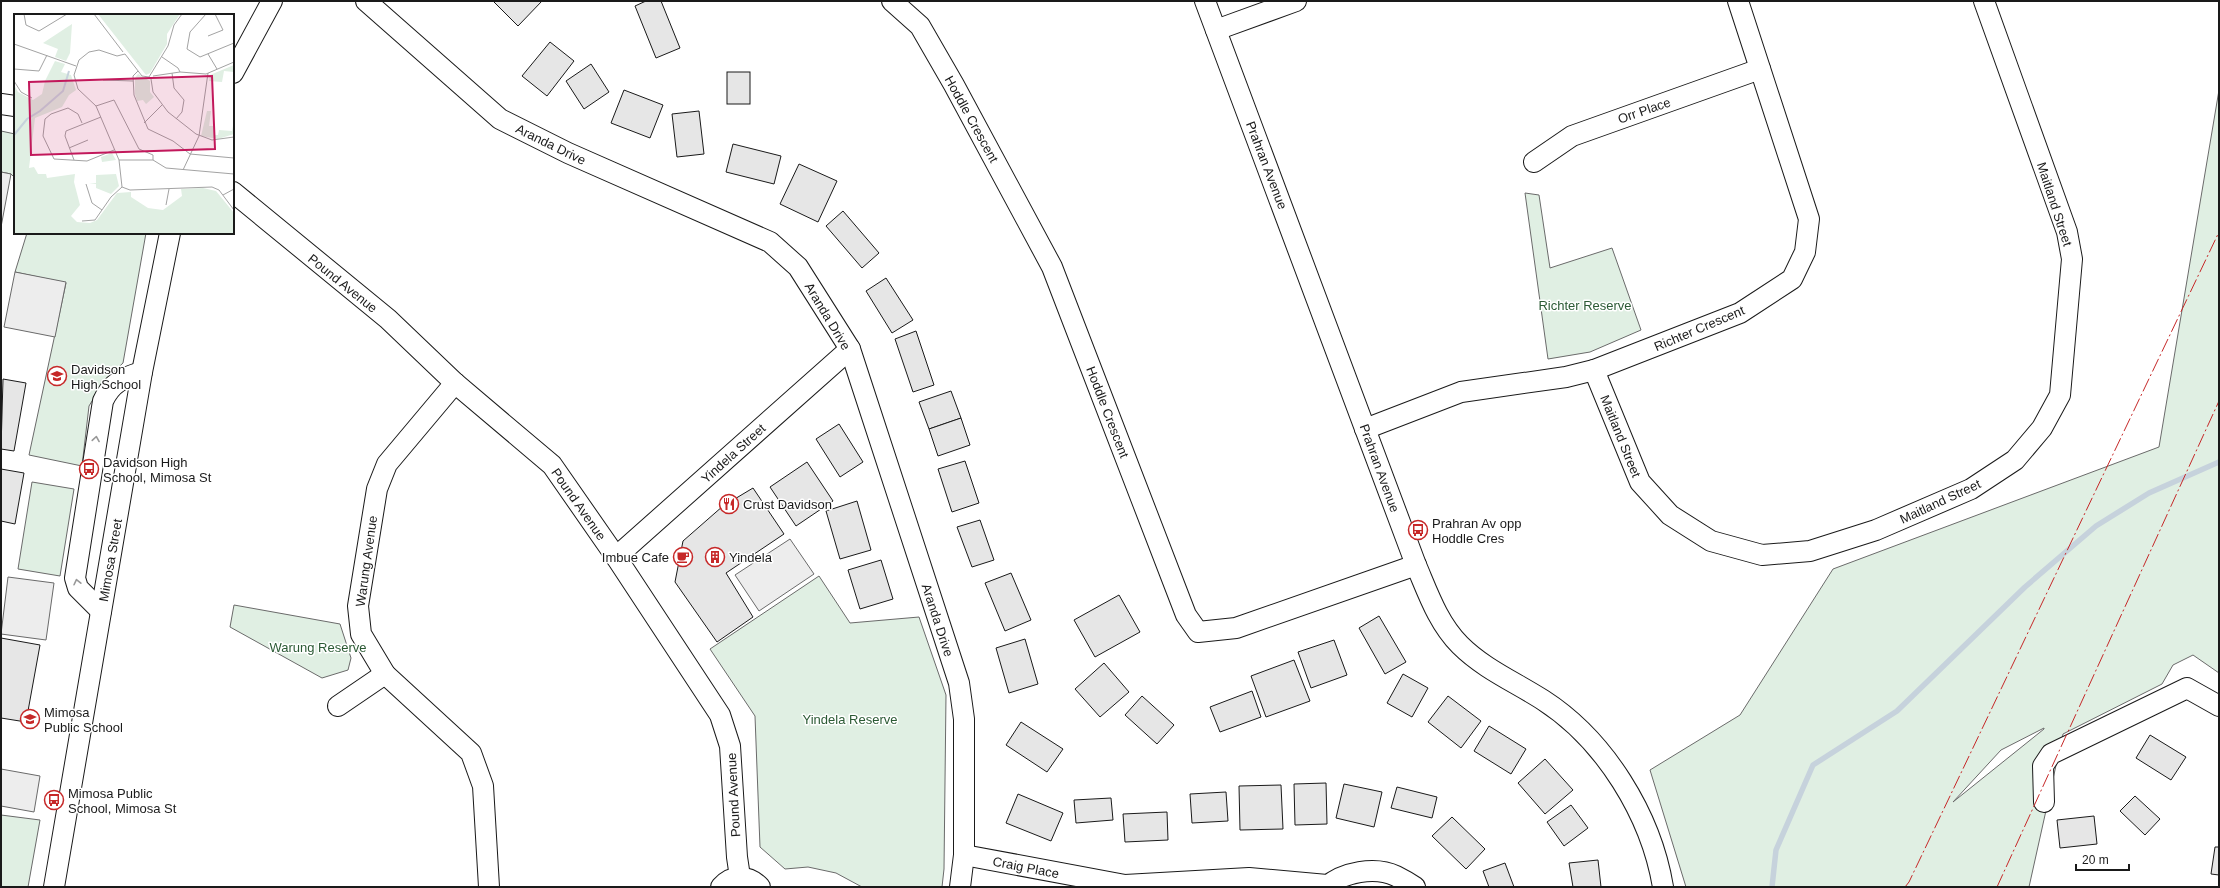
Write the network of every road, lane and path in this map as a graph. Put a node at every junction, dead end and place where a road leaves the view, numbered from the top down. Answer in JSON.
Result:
{"nodes":[{"id":1,"x":272,"y":1,"type":"edge"},
{"id":2,"x":366,"y":1,"type":"edge"},
{"id":3,"x":892,"y":1,"type":"edge"},
{"id":4,"x":1205,"y":1,"type":"edge"},
{"id":5,"x":1296,"y":1,"type":"edge"},
{"id":6,"x":1738,"y":1,"type":"edge"},
{"id":7,"x":1984,"y":1,"type":"edge"},
{"id":8,"x":1216,"y":30,"type":"junction"},
{"id":9,"x":1760,"y":70,"type":"junction"},
{"id":10,"x":234,"y":71,"type":"edge"},
{"id":11,"x":1,"y":104,"type":"edge"},
{"id":12,"x":14,"y":106,"type":"edge"},
{"id":13,"x":1534,"y":162,"type":"dead end"},
{"id":14,"x":234,"y":193,"type":"edge"},
{"id":15,"x":170,"y":234,"type":"edge"},
{"id":16,"x":850,"y":350,"type":"junction"},
{"id":17,"x":1594,"y":370,"type":"junction"},
{"id":18,"x":142,"y":372,"type":"junction"},
{"id":19,"x":455,"y":383,"type":"junction"},
{"id":20,"x":1365,"y":429,"type":"junction"},
{"id":21,"x":616,"y":557,"type":"junction"},
{"id":22,"x":1416,"y":565,"type":"junction"},
{"id":23,"x":101,"y":611,"type":"junction"},
{"id":24,"x":385,"y":674,"type":"junction"},
{"id":25,"x":338,"y":706,"type":"dead end"},
{"id":26,"x":2219,"y":706,"type":"edge"},
{"id":27,"x":2044,"y":802,"type":"dead end"},
{"id":28,"x":964,"y":855,"type":"junction"},
{"id":29,"x":740,"y":877,"type":"junction"},
{"id":30,"x":1327,"y":886,"type":"edge"},
{"id":31,"x":54,"y":887,"type":"edge"},
{"id":32,"x":489,"y":887,"type":"edge"},
{"id":33,"x":721,"y":887,"type":"edge"},
{"id":34,"x":760,"y":887,"type":"edge"},
{"id":35,"x":960,"y":887,"type":"edge"},
{"id":36,"x":1415,"y":887,"type":"edge"},
{"id":37,"x":1663,"y":887,"type":"edge"}],
"edges":[{"from":1,"to":10,"type":"street"},
{"from":2,"to":16,"type":"street","name":"Aranda Drive"},
{"from":3,"to":22,"type":"street","name":"Hoddle Crescent"},
{"from":4,"to":8,"type":"street","name":"Prahran Avenue"},
{"from":5,"to":8,"type":"street"},
{"from":6,"to":9,"type":"street","name":"Richter Crescent"},
{"from":7,"to":17,"type":"street","name":"Maitland Street"},
{"from":8,"to":20,"type":"street","name":"Prahran Avenue"},
{"from":9,"to":13,"type":"street","name":"Orr Place"},
{"from":9,"to":17,"type":"street","name":"Richter Crescent"},
{"from":11,"to":12,"type":"street"},
{"from":14,"to":19,"type":"street","name":"Pound Avenue"},
{"from":15,"to":18,"type":"street","name":"Mimosa Street"},
{"from":16,"to":21,"type":"street","name":"Yindela Street"},
{"from":16,"to":28,"type":"street","name":"Aranda Drive"},
{"from":17,"to":20,"type":"street","name":"Richter Crescent"},
{"from":18,"to":23,"type":"street","name":"Mimosa Street"},
{"from":23,"to":18,"type":"street","one_way":true},
{"from":19,"to":21,"type":"street","name":"Pound Avenue"},
{"from":19,"to":24,"type":"street","name":"Warung Avenue"},
{"from":20,"to":22,"type":"street","name":"Prahran Avenue"},
{"from":21,"to":29,"type":"street","name":"Pound Avenue"},
{"from":22,"to":37,"type":"street","name":"Prahran Avenue"},
{"from":23,"to":31,"type":"street","name":"Mimosa Street"},
{"from":24,"to":25,"type":"street"},
{"from":24,"to":32,"type":"street","name":"Warung Avenue"},
{"from":26,"to":27,"type":"street"},
{"from":28,"to":30,"type":"street","name":"Craig Place"},
{"from":28,"to":35,"type":"street","name":"Aranda Drive"},
{"from":29,"to":33,"type":"street"},
{"from":29,"to":34,"type":"street"},
{"from":30,"to":36,"type":"street","name":"Craig Place"}]}
